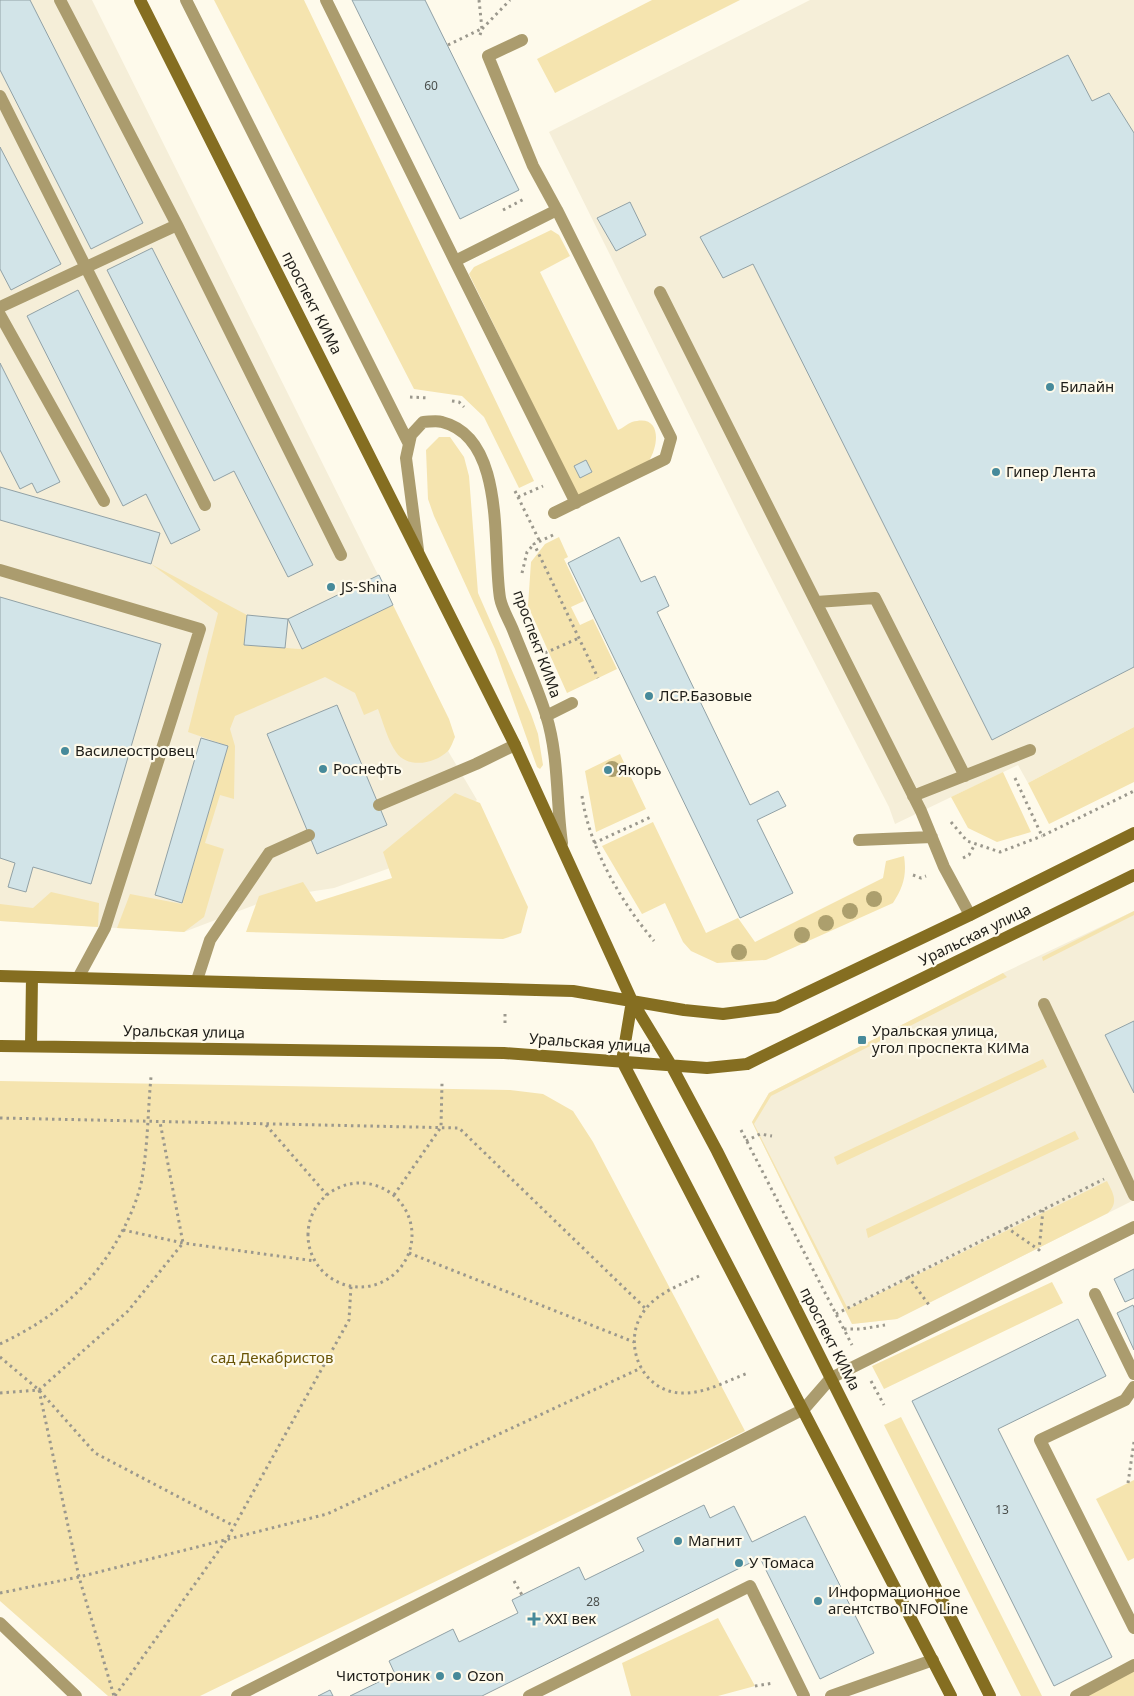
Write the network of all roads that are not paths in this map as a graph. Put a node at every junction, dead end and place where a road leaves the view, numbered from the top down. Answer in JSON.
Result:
{"nodes":[{"id":1,"x":60,"y":0,"type":"edge"},
{"id":2,"x":140,"y":0,"type":"edge"},
{"id":3,"x":186,"y":0,"type":"edge"},
{"id":4,"x":326,"y":0,"type":"edge"},
{"id":5,"x":522,"y":40,"type":"dead end"},
{"id":6,"x":0,"y":96,"type":"edge"},
{"id":7,"x":557,"y":210,"type":"junction"},
{"id":8,"x":177,"y":225,"type":"junction"},
{"id":9,"x":455,"y":261,"type":"junction"},
{"id":10,"x":87,"y":268,"type":"junction"},
{"id":11,"x":660,"y":292,"type":"dead end"},
{"id":12,"x":0,"y":306,"type":"edge"},
{"id":13,"x":0,"y":315,"type":"edge"},
{"id":14,"x":409,"y":444,"type":"junction"},
{"id":15,"x":104,"y":501,"type":"dead end"},
{"id":16,"x":576,"y":503,"type":"junction"},
{"id":17,"x":205,"y":505,"type":"dead end"},
{"id":18,"x":554,"y":513,"type":"dead end"},
{"id":19,"x":418,"y":552,"type":"junction"},
{"id":20,"x":341,"y":555,"type":"dead end"},
{"id":21,"x":0,"y":570,"type":"edge"},
{"id":22,"x":816,"y":602,"type":"junction"},
{"id":23,"x":572,"y":703,"type":"dead end"},
{"id":24,"x":546,"y":716,"type":"junction"},
{"id":25,"x":515,"y":745,"type":"junction"},
{"id":26,"x":1030,"y":750,"type":"dead end"},
{"id":27,"x":965,"y":776,"type":"junction"},
{"id":28,"x":913,"y":796,"type":"junction"},
{"id":29,"x":379,"y":805,"type":"dead end"},
{"id":30,"x":1134,"y":833,"type":"edge"},
{"id":31,"x":309,"y":835,"type":"dead end"},
{"id":32,"x":932,"y":837,"type":"junction"},
{"id":33,"x":859,"y":840,"type":"dead end"},
{"id":34,"x":562,"y":843,"type":"junction"},
{"id":35,"x":1134,"y":875,"type":"edge"},
{"id":36,"x":970,"y":915,"type":"junction"},
{"id":37,"x":0,"y":976,"type":"edge"},
{"id":38,"x":32,"y":977,"type":"junction"},
{"id":39,"x":78,"y":978,"type":"junction"},
{"id":40,"x":197,"y":980,"type":"junction"},
{"id":41,"x":632,"y":1001,"type":"junction"},
{"id":42,"x":1044,"y":1004,"type":"dead end"},
{"id":43,"x":0,"y":1046,"type":"edge"},
{"id":44,"x":31,"y":1046,"type":"junction"},
{"id":45,"x":622,"y":1061,"type":"junction"},
{"id":46,"x":671,"y":1065,"type":"junction"},
{"id":47,"x":1134,"y":1194,"type":"edge"},
{"id":48,"x":1134,"y":1227,"type":"edge"},
{"id":49,"x":1095,"y":1294,"type":"dead end"},
{"id":50,"x":1134,"y":1374,"type":"edge"},
{"id":51,"x":831,"y":1378,"type":"junction"},
{"id":52,"x":1134,"y":1387,"type":"edge"},
{"id":53,"x":804,"y":1409,"type":"junction"},
{"id":54,"x":0,"y":1624,"type":"edge"},
{"id":55,"x":1134,"y":1628,"type":"edge"},
{"id":56,"x":933,"y":1660,"type":"junction"},
{"id":57,"x":1134,"y":1665,"type":"edge"},
{"id":58,"x":76,"y":1696,"type":"edge"},
{"id":59,"x":237,"y":1696,"type":"edge"},
{"id":60,"x":529,"y":1696,"type":"edge"},
{"id":61,"x":804,"y":1696,"type":"edge"},
{"id":62,"x":831,"y":1696,"type":"edge"},
{"id":63,"x":951,"y":1696,"type":"edge"},
{"id":64,"x":990,"y":1696,"type":"edge"},
{"id":65,"x":1076,"y":1696,"type":"edge"}],
"edges":[{"from":1,"to":8,"type":"street"},
{"from":2,"to":19,"type":"main road","name":"проспект КИМа"},
{"from":3,"to":14,"type":"street"},
{"from":4,"to":9,"type":"street"},
{"from":5,"to":7,"type":"street"},
{"from":6,"to":10,"type":"street"},
{"from":7,"to":9,"type":"street"},
{"from":7,"to":16,"type":"street"},
{"from":8,"to":10,"type":"street"},
{"from":8,"to":20,"type":"street"},
{"from":9,"to":16,"type":"street"},
{"from":10,"to":12,"type":"street"},
{"from":10,"to":17,"type":"street"},
{"from":11,"to":22,"type":"street"},
{"from":13,"to":15,"type":"street"},
{"from":14,"to":19,"type":"street","name":"проспект КИМа"},
{"from":14,"to":24,"type":"street","name":"проспект КИМа"},
{"from":16,"to":18,"type":"street"},
{"from":19,"to":25,"type":"main road","name":"проспект КИМа"},
{"from":21,"to":39,"type":"street"},
{"from":22,"to":27,"type":"street"},
{"from":22,"to":28,"type":"street"},
{"from":23,"to":24,"type":"street"},
{"from":24,"to":34,"type":"street","name":"проспект КИМа"},
{"from":25,"to":29,"type":"street"},
{"from":25,"to":34,"type":"main road","name":"проспект КИМа"},
{"from":26,"to":27,"type":"street"},
{"from":27,"to":28,"type":"street"},
{"from":28,"to":32,"type":"street"},
{"from":30,"to":36,"type":"main road","name":"Уральская улица"},
{"from":31,"to":40,"type":"street"},
{"from":32,"to":33,"type":"street"},
{"from":32,"to":36,"type":"street"},
{"from":34,"to":41,"type":"main road","name":"проспект КИМа"},
{"from":35,"to":46,"type":"main road","name":"Уральская улица"},
{"from":36,"to":41,"type":"main road","name":"Уральская улица"},
{"from":37,"to":38,"type":"main road","name":"Уральская улица"},
{"from":38,"to":39,"type":"main road","name":"Уральская улица"},
{"from":38,"to":44,"type":"main road"},
{"from":39,"to":40,"type":"main road","name":"Уральская улица"},
{"from":40,"to":41,"type":"main road","name":"Уральская улица"},
{"from":41,"to":45,"type":"main road"},
{"from":41,"to":46,"type":"main road","name":"проспект КИМа"},
{"from":42,"to":47,"type":"street"},
{"from":43,"to":44,"type":"main road","name":"Уральская улица"},
{"from":44,"to":45,"type":"main road","name":"Уральская улица"},
{"from":45,"to":46,"type":"main road","name":"Уральская улица"},
{"from":45,"to":53,"type":"main road"},
{"from":46,"to":51,"type":"main road","name":"проспект КИМа"},
{"from":48,"to":51,"type":"street"},
{"from":49,"to":50,"type":"street"},
{"from":51,"to":53,"type":"street"},
{"from":51,"to":64,"type":"main road","name":"проспект КИМа"},
{"from":52,"to":55,"type":"street"},
{"from":53,"to":56,"type":"main road"},
{"from":53,"to":59,"type":"street"},
{"from":54,"to":58,"type":"street"},
{"from":56,"to":62,"type":"street"},
{"from":56,"to":63,"type":"main road"},
{"from":57,"to":65,"type":"street"},
{"from":60,"to":61,"type":"street"}]}
